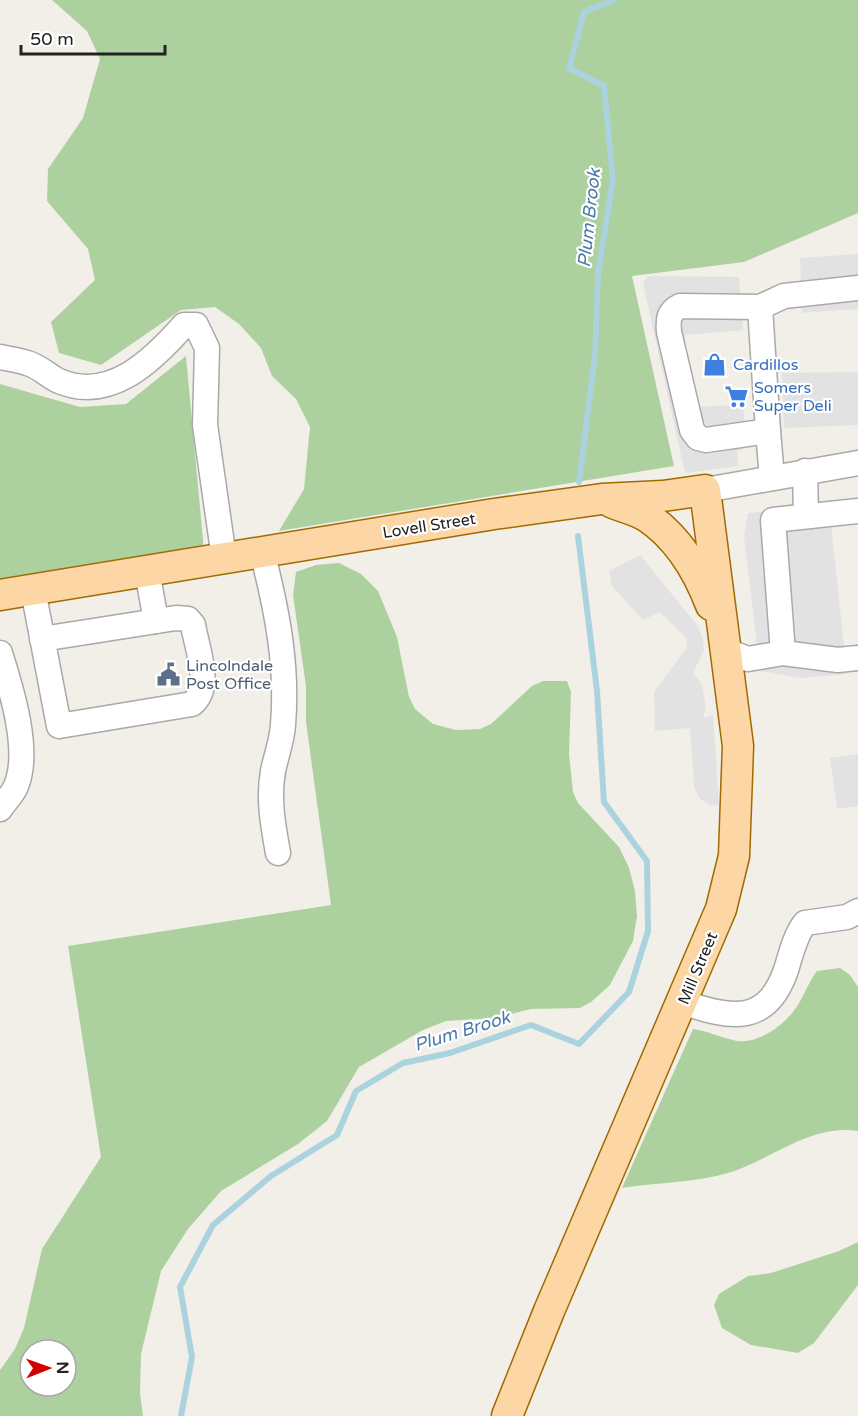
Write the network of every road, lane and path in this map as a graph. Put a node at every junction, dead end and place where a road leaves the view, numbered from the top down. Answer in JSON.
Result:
{"nodes":[{"id":1,"x":858,"y":288,"type":"edge"},
{"id":2,"x":760,"y":307,"type":"junction"},
{"id":3,"x":0,"y":357,"type":"edge"},
{"id":4,"x":768,"y":431,"type":"junction"},
{"id":5,"x":858,"y":463,"type":"edge"},
{"id":6,"x":806,"y":471,"type":"junction"},
{"id":7,"x":772,"y":478,"type":"junction"},
{"id":8,"x":705,"y":490,"type":"junction"},
{"id":9,"x":603,"y":499,"type":"junction"},
{"id":10,"x":858,"y":511,"type":"edge"},
{"id":11,"x":806,"y":516,"type":"junction"},
{"id":12,"x":261,"y":552,"type":"junction"},
{"id":13,"x":224,"y":558,"type":"junction"},
{"id":14,"x":147,"y":571,"type":"junction"},
{"id":15,"x":33,"y":590,"type":"junction"},
{"id":16,"x":0,"y":595,"type":"edge"},
{"id":17,"x":156,"y":621,"type":"junction"},
{"id":18,"x":42,"y":639,"type":"junction"},
{"id":19,"x":727,"y":651,"type":"junction"},
{"id":20,"x":0,"y":653,"type":"edge"},
{"id":21,"x":783,"y":653,"type":"junction"},
{"id":22,"x":858,"y":658,"type":"edge"},
{"id":23,"x":0,"y":808,"type":"edge"},
{"id":24,"x":278,"y":853,"type":"dead end"},
{"id":25,"x":858,"y":912,"type":"edge"},
{"id":26,"x":682,"y":1002,"type":"junction"},
{"id":27,"x":507,"y":1416,"type":"edge"}],
"edges":[{"from":1,"to":2,"type":"street"},
{"from":2,"to":4,"type":"street"},
{"from":2,"to":4,"type":"street"},
{"from":3,"to":13,"type":"street"},
{"from":4,"to":7,"type":"street"},
{"from":5,"to":6,"type":"street","name":"Lovell Street"},
{"from":6,"to":7,"type":"street","name":"Lovell Street"},
{"from":6,"to":11,"type":"street"},
{"from":7,"to":8,"type":"street","name":"Lovell Street"},
{"from":8,"to":9,"type":"main road","name":"Lovell Street"},
{"from":8,"to":19,"type":"main road","name":"Mill Street"},
{"from":9,"to":12,"type":"main road","name":"Lovell Street"},
{"from":9,"to":19,"type":"main road"},
{"from":10,"to":11,"type":"street"},
{"from":11,"to":21,"type":"street"},
{"from":12,"to":13,"type":"main road","name":"Lovell Street"},
{"from":12,"to":24,"type":"street"},
{"from":13,"to":14,"type":"main road","name":"Lovell Street"},
{"from":14,"to":15,"type":"main road","name":"Lovell Street"},
{"from":14,"to":17,"type":"street"},
{"from":15,"to":16,"type":"main road","name":"Lovell Street"},
{"from":15,"to":18,"type":"street"},
{"from":17,"to":18,"type":"street"},
{"from":17,"to":18,"type":"street"},
{"from":19,"to":21,"type":"street"},
{"from":19,"to":26,"type":"main road","name":"Mill Street"},
{"from":20,"to":23,"type":"street"},
{"from":21,"to":22,"type":"street"},
{"from":25,"to":26,"type":"street"},
{"from":26,"to":27,"type":"main road","name":"Mill Street"}]}
